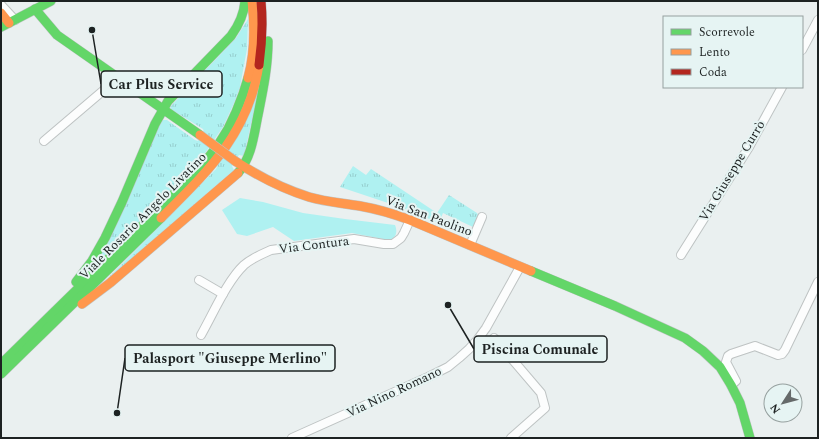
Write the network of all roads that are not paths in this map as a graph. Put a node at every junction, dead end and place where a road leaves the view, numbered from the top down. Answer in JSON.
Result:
{"nodes":[{"id":1,"x":51,"y":1,"type":"edge"},
{"id":2,"x":245,"y":1,"type":"edge"},
{"id":3,"x":252,"y":1,"type":"edge"},
{"id":4,"x":262,"y":4,"type":"edge"},
{"id":5,"x":1,"y":5,"type":"edge"},
{"id":6,"x":36,"y":9,"type":"junction"},
{"id":7,"x":1,"y":13,"type":"edge"},
{"id":8,"x":818,"y":20,"type":"edge"},
{"id":9,"x":12,"y":21,"type":"junction"},
{"id":10,"x":1,"y":28,"type":"edge"},
{"id":11,"x":803,"y":48,"type":"edge"},
{"id":12,"x":118,"y":78,"type":"junction"},
{"id":13,"x":781,"y":88,"type":"edge"},
{"id":14,"x":162,"y":110,"type":"junction"},
{"id":15,"x":44,"y":141,"type":"dead end"},
{"id":16,"x":244,"y":166,"type":"junction"},
{"id":17,"x":482,"y":217,"type":"dead end"},
{"id":18,"x":410,"y":220,"type":"junction"},
{"id":19,"x":470,"y":245,"type":"junction"},
{"id":20,"x":681,"y":255,"type":"dead end"},
{"id":21,"x":520,"y":267,"type":"junction"},
{"id":22,"x":199,"y":280,"type":"dead end"},
{"id":23,"x":818,"y":282,"type":"edge"},
{"id":24,"x":223,"y":294,"type":"junction"},
{"id":25,"x":201,"y":335,"type":"dead end"},
{"id":26,"x":494,"y":338,"type":"dead end"},
{"id":27,"x":29,"y":342,"type":"junction"},
{"id":28,"x":1,"y":364,"type":"edge"},
{"id":29,"x":1,"y":374,"type":"edge"},
{"id":30,"x":731,"y":384,"type":"junction"},
{"id":31,"x":292,"y":438,"type":"edge"},
{"id":32,"x":511,"y":438,"type":"edge"},
{"id":33,"x":750,"y":438,"type":"edge"}],
"edges":[{"from":1,"to":6,"type":"street"},
{"from":2,"to":14,"type":"street"},
{"from":3,"to":27,"type":"street","name":"Viale Rosario Angelo Livatino"},
{"from":4,"to":16,"type":"street"},
{"from":4,"to":27,"type":"street","name":"Viale Rosario Angelo Livatino"},
{"from":5,"to":9,"type":"street"},
{"from":6,"to":9,"type":"street"},
{"from":6,"to":12,"type":"street","name":"Via San Paolino"},
{"from":7,"to":9,"type":"street"},
{"from":8,"to":11,"type":"street"},
{"from":9,"to":10,"type":"street"},
{"from":12,"to":14,"type":"street","name":"Via San Paolino"},
{"from":12,"to":15,"type":"street"},
{"from":13,"to":20,"type":"street","name":"Via Giuseppe Currò"},
{"from":14,"to":16,"type":"street","name":"Via San Paolino","bridge":true},
{"from":14,"to":27,"type":"street"},
{"from":16,"to":18,"type":"street","name":"Via San Paolino"},
{"from":16,"to":27,"type":"street"},
{"from":17,"to":19,"type":"street"},
{"from":18,"to":19,"type":"street","name":"Via San Paolino"},
{"from":18,"to":24,"type":"street","name":"Via Contura"},
{"from":19,"to":21,"type":"street","name":"Via San Paolino"},
{"from":21,"to":30,"type":"street","name":"Via San Paolino"},
{"from":21,"to":31,"type":"street","name":"Via Nino Romano"},
{"from":22,"to":24,"type":"street"},
{"from":23,"to":30,"type":"street"},
{"from":24,"to":25,"type":"street","name":"Via Contura"},
{"from":26,"to":32,"type":"street"},
{"from":27,"to":28,"type":"street","name":"Viale Rosario Angelo Livatino"},
{"from":27,"to":29,"type":"street","name":"Viale Rosario Angelo Livatino"},
{"from":30,"to":33,"type":"street","name":"Via San Paolino"}]}
